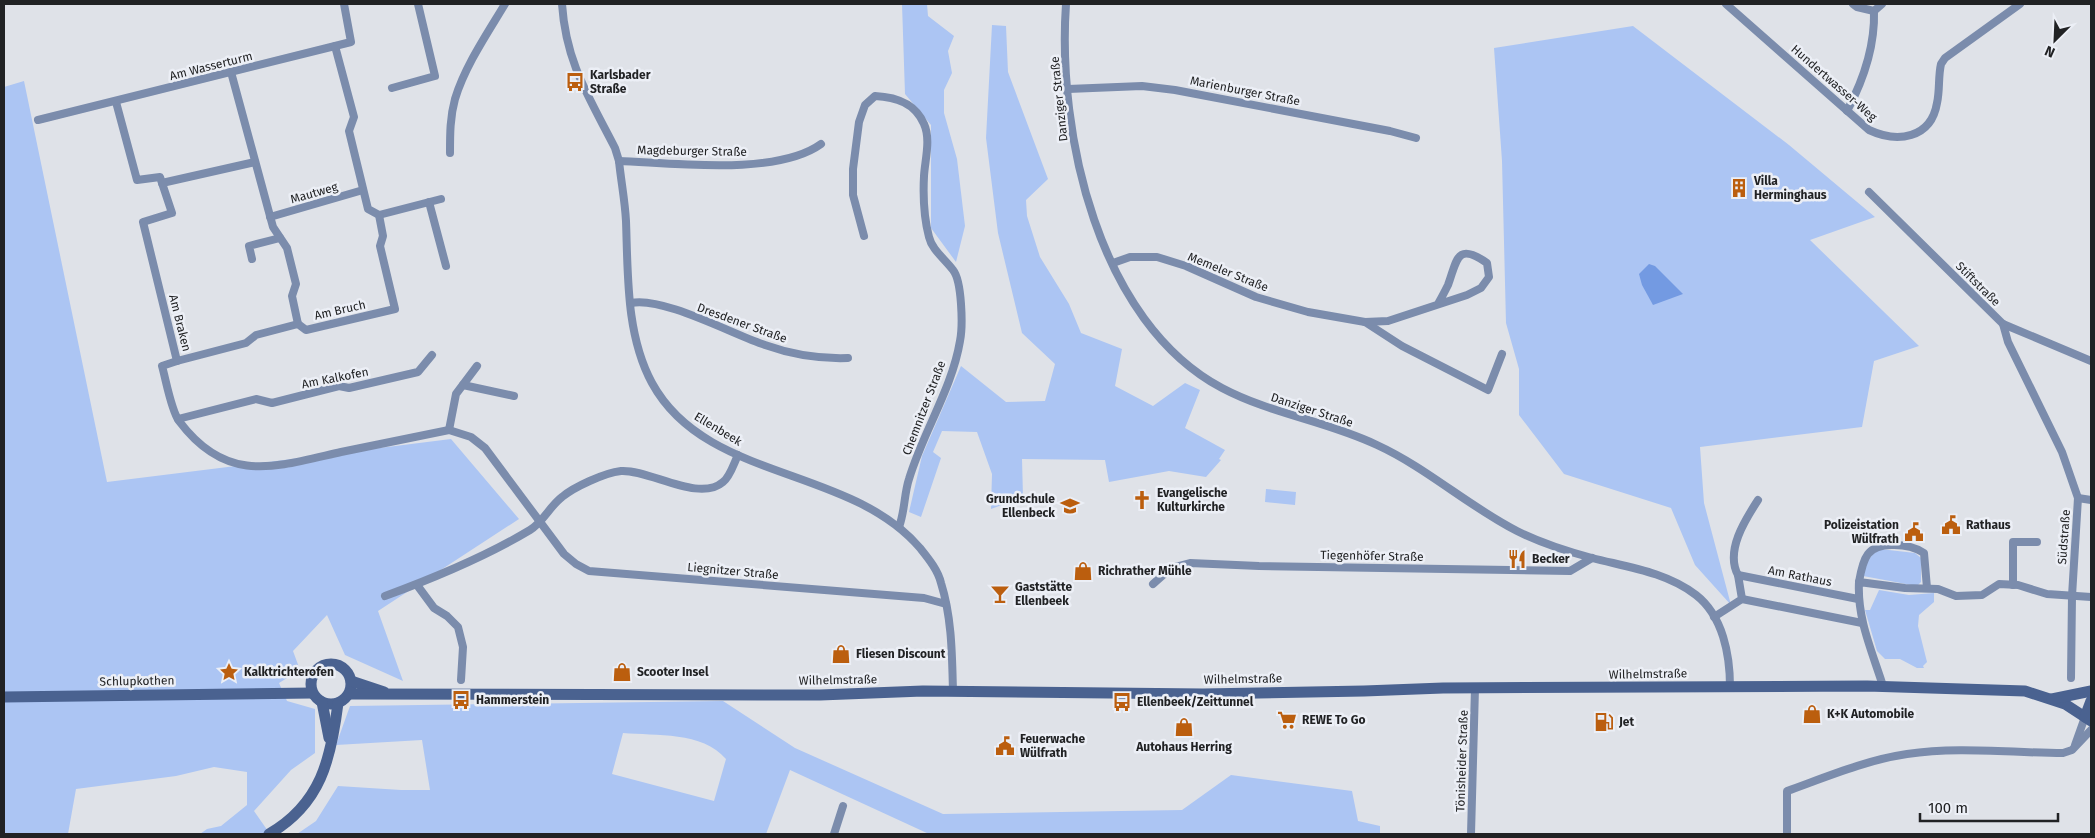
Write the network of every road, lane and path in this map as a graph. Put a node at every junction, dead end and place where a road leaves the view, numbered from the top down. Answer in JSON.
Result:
{"nodes":[{"id":1,"x":344,"y":4,"type":"edge"},
{"id":2,"x":418,"y":4,"type":"edge"},
{"id":3,"x":505,"y":4,"type":"edge"},
{"id":4,"x":562,"y":4,"type":"edge"},
{"id":5,"x":1066,"y":4,"type":"edge"},
{"id":6,"x":1726,"y":4,"type":"edge"},
{"id":7,"x":1853,"y":4,"type":"edge"},
{"id":8,"x":1882,"y":4,"type":"edge"},
{"id":9,"x":2020,"y":4,"type":"edge"},
{"id":10,"x":1874,"y":11,"type":"junction"},
{"id":11,"x":334,"y":46,"type":"junction"},
{"id":12,"x":231,"y":72,"type":"junction"},
{"id":13,"x":392,"y":88,"type":"dead end"},
{"id":14,"x":1068,"y":89,"type":"junction"},
{"id":15,"x":116,"y":102,"type":"junction"},
{"id":16,"x":1847,"y":111,"type":"junction"},
{"id":17,"x":38,"y":120,"type":"dead end"},
{"id":18,"x":1416,"y":138,"type":"dead end"},
{"id":19,"x":821,"y":144,"type":"dead end"},
{"id":20,"x":450,"y":152,"type":"dead end"},
{"id":21,"x":619,"y":161,"type":"junction"},
{"id":22,"x":255,"y":162,"type":"junction"},
{"id":23,"x":162,"y":183,"type":"junction"},
{"id":24,"x":363,"y":190,"type":"junction"},
{"id":25,"x":1869,"y":192,"type":"dead end"},
{"id":26,"x":441,"y":199,"type":"dead end"},
{"id":27,"x":429,"y":202,"type":"junction"},
{"id":28,"x":379,"y":215,"type":"junction"},
{"id":29,"x":270,"y":217,"type":"junction"},
{"id":30,"x":864,"y":236,"type":"dead end"},
{"id":31,"x":280,"y":238,"type":"junction"},
{"id":32,"x":252,"y":258,"type":"dead end"},
{"id":33,"x":1113,"y":263,"type":"junction"},
{"id":34,"x":446,"y":266,"type":"dead end"},
{"id":35,"x":1439,"y":302,"type":"junction"},
{"id":36,"x":630,"y":303,"type":"junction"},
{"id":37,"x":1365,"y":322,"type":"junction"},
{"id":38,"x":298,"y":324,"type":"junction"},
{"id":39,"x":2003,"y":324,"type":"junction"},
{"id":40,"x":1502,"y":354,"type":"dead end"},
{"id":41,"x":432,"y":355,"type":"dead end"},
{"id":42,"x":848,"y":358,"type":"dead end"},
{"id":43,"x":177,"y":360,"type":"junction"},
{"id":44,"x":2091,"y":361,"type":"edge"},
{"id":45,"x":478,"y":366,"type":"dead end"},
{"id":46,"x":463,"y":385,"type":"junction"},
{"id":47,"x":514,"y":396,"type":"dead end"},
{"id":48,"x":178,"y":419,"type":"junction"},
{"id":49,"x":450,"y":430,"type":"junction"},
{"id":50,"x":738,"y":455,"type":"junction"},
{"id":51,"x":2078,"y":498,"type":"junction"},
{"id":52,"x":1758,"y":500,"type":"dead end"},
{"id":53,"x":2091,"y":500,"type":"edge"},
{"id":54,"x":540,"y":520,"type":"junction"},
{"id":55,"x":899,"y":527,"type":"junction"},
{"id":56,"x":2037,"y":542,"type":"dead end"},
{"id":57,"x":1592,"y":558,"type":"junction"},
{"id":58,"x":1738,"y":575,"type":"junction"},
{"id":59,"x":1859,"y":582,"type":"junction"},
{"id":60,"x":417,"y":584,"type":"junction"},
{"id":61,"x":1153,"y":584,"type":"dead end"},
{"id":62,"x":2013,"y":585,"type":"junction"},
{"id":63,"x":1927,"y":588,"type":"junction"},
{"id":64,"x":385,"y":596,"type":"dead end"},
{"id":65,"x":2072,"y":596,"type":"junction"},
{"id":66,"x":2091,"y":597,"type":"edge"},
{"id":67,"x":1858,"y":599,"type":"junction"},
{"id":68,"x":1742,"y":600,"type":"junction"},
{"id":69,"x":946,"y":604,"type":"junction"},
{"id":70,"x":1714,"y":617,"type":"junction"},
{"id":71,"x":1862,"y":622,"type":"junction"},
{"id":72,"x":2071,"y":678,"type":"dead end"},
{"id":73,"x":461,"y":680,"type":"dead end"},
{"id":74,"x":310,"y":681,"type":"junction"},
{"id":75,"x":351,"y":681,"type":"junction"},
{"id":76,"x":1883,"y":686,"type":"junction"},
{"id":77,"x":1730,"y":687,"type":"junction"},
{"id":78,"x":1475,"y":688,"type":"junction"},
{"id":79,"x":2091,"y":691,"type":"edge"},
{"id":80,"x":953,"y":692,"type":"junction"},
{"id":81,"x":270,"y":693,"type":"junction"},
{"id":82,"x":312,"y":693,"type":"junction"},
{"id":83,"x":348,"y":694,"type":"junction"},
{"id":84,"x":393,"y":695,"type":"junction"},
{"id":85,"x":4,"y":697,"type":"edge"},
{"id":86,"x":2052,"y":699,"type":"junction"},
{"id":87,"x":2091,"y":701,"type":"edge"},
{"id":88,"x":322,"y":705,"type":"junction"},
{"id":89,"x":338,"y":705,"type":"junction"},
{"id":90,"x":2088,"y":719,"type":"edge"},
{"id":91,"x":2091,"y":730,"type":"edge"},
{"id":92,"x":331,"y":733,"type":"junction"},
{"id":93,"x":2074,"y":748,"type":"junction"},
{"id":94,"x":843,"y":806,"type":"dead end"},
{"id":95,"x":269,"y":834,"type":"edge"},
{"id":96,"x":834,"y":834,"type":"edge"},
{"id":97,"x":1471,"y":834,"type":"edge"},
{"id":98,"x":1787,"y":834,"type":"edge"}],
"edges":[{"from":1,"to":11,"type":"street","name":"Am Wasserturm"},
{"from":2,"to":13,"type":"street"},
{"from":3,"to":20,"type":"street"},
{"from":4,"to":21,"type":"street","name":"Ellenbeek"},
{"from":5,"to":14,"type":"street","name":"Danziger Straße"},
{"from":6,"to":16,"type":"street","name":"Hundertwasser-Weg"},
{"from":7,"to":10,"type":"street"},
{"from":8,"to":10,"type":"street"},
{"from":9,"to":16,"type":"street","name":"Hundertwasser-Weg"},
{"from":10,"to":16,"type":"street"},
{"from":11,"to":12,"type":"street","name":"Am Wasserturm"},
{"from":11,"to":24,"type":"street"},
{"from":12,"to":15,"type":"street","name":"Am Wasserturm"},
{"from":12,"to":22,"type":"street"},
{"from":14,"to":18,"type":"street","name":"Marienburger Straße"},
{"from":14,"to":33,"type":"street","name":"Danziger Straße"},
{"from":15,"to":17,"type":"street","name":"Am Wasserturm"},
{"from":15,"to":23,"type":"street"},
{"from":19,"to":21,"type":"street","name":"Magdeburger Straße"},
{"from":21,"to":36,"type":"street","name":"Ellenbeek"},
{"from":22,"to":23,"type":"street"},
{"from":22,"to":29,"type":"street"},
{"from":23,"to":43,"type":"street","name":"Am Braken"},
{"from":24,"to":28,"type":"street"},
{"from":24,"to":29,"type":"street","name":"Mautweg"},
{"from":25,"to":39,"type":"street","name":"Stiftstraße"},
{"from":26,"to":27,"type":"street"},
{"from":27,"to":28,"type":"street"},
{"from":27,"to":34,"type":"street"},
{"from":28,"to":38,"type":"street","name":"Am Bruch"},
{"from":29,"to":31,"type":"street"},
{"from":30,"to":55,"type":"street","name":"Chemnitzer Straße"},
{"from":31,"to":32,"type":"street"},
{"from":31,"to":38,"type":"street"},
{"from":33,"to":37,"type":"street","name":"Memeler Straße"},
{"from":33,"to":57,"type":"street","name":"Danziger Straße"},
{"from":35,"to":35,"type":"street","name":"Memeler Straße"},
{"from":35,"to":37,"type":"street","name":"Memeler Straße"},
{"from":36,"to":42,"type":"street","name":"Dresdener Straße"},
{"from":36,"to":50,"type":"street","name":"Ellenbeek"},
{"from":37,"to":40,"type":"street","name":"Memeler Straße"},
{"from":38,"to":43,"type":"street","name":"Am Bruch"},
{"from":39,"to":44,"type":"street","name":"Stiftstraße"},
{"from":39,"to":51,"type":"street","name":"Südstraße"},
{"from":41,"to":48,"type":"street","name":"Am Kalkofen"},
{"from":43,"to":48,"type":"street","name":"Am Braken"},
{"from":45,"to":46,"type":"street"},
{"from":46,"to":47,"type":"street"},
{"from":46,"to":49,"type":"street"},
{"from":48,"to":49,"type":"street","name":"Am Braken"},
{"from":49,"to":54,"type":"street"},
{"from":50,"to":54,"type":"street"},
{"from":50,"to":55,"type":"street","name":"Ellenbeek"},
{"from":51,"to":53,"type":"street"},
{"from":51,"to":65,"type":"street","name":"Südstraße"},
{"from":52,"to":58,"type":"street"},
{"from":54,"to":60,"type":"street"},
{"from":54,"to":69,"type":"street","name":"Liegnitzer Straße"},
{"from":55,"to":69,"type":"street","name":"Ellenbeek"},
{"from":56,"to":62,"type":"street"},
{"from":57,"to":61,"type":"street","name":"Tiegenhöfer Straße"},
{"from":57,"to":70,"type":"street","name":"Danziger Straße"},
{"from":58,"to":67,"type":"street","name":"Am Rathaus"},
{"from":58,"to":68,"type":"street"},
{"from":59,"to":63,"type":"street"},
{"from":59,"to":63,"type":"street"},
{"from":59,"to":67,"type":"street"},
{"from":60,"to":64,"type":"street"},
{"from":60,"to":73,"type":"street"},
{"from":62,"to":63,"type":"street"},
{"from":62,"to":65,"type":"street"},
{"from":65,"to":66,"type":"street"},
{"from":65,"to":72,"type":"street","name":"Südstraße"},
{"from":67,"to":71,"type":"street"},
{"from":68,"to":70,"type":"street"},
{"from":68,"to":71,"type":"street"},
{"from":69,"to":80,"type":"street","name":"Ellenbeek"},
{"from":70,"to":77,"type":"street","name":"Danziger Straße"},
{"from":71,"to":76,"type":"street"},
{"from":74,"to":75,"type":"main road"},
{"from":74,"to":81,"type":"main road","name":"Schlupkothen"},
{"from":74,"to":82,"type":"main road"},
{"from":75,"to":83,"type":"main road"},
{"from":75,"to":84,"type":"main road","name":"Wilhelmstraße"},
{"from":76,"to":77,"type":"main road","name":"Wilhelmstraße"},
{"from":76,"to":86,"type":"main road","name":"Wilhelmstraße"},
{"from":77,"to":78,"type":"main road","name":"Wilhelmstraße"},
{"from":78,"to":80,"type":"main road","name":"Wilhelmstraße"},
{"from":78,"to":97,"type":"street","name":"Tönisheider Straße"},
{"from":79,"to":86,"type":"main road","name":"Wilhelmstraße"},
{"from":80,"to":84,"type":"main road","name":"Wilhelmstraße"},
{"from":81,"to":82,"type":"main road","name":"Schlupkothen"},
{"from":81,"to":85,"type":"main road","name":"Schlupkothen"},
{"from":82,"to":88,"type":"main road"},
{"from":83,"to":84,"type":"main road","name":"Wilhelmstraße"},
{"from":83,"to":89,"type":"main road"},
{"from":86,"to":90,"type":"main road"},
{"from":87,"to":90,"type":"main road"},
{"from":88,"to":89,"type":"main road"},
{"from":88,"to":92,"type":"main road"},
{"from":89,"to":92,"type":"main road"},
{"from":90,"to":93,"type":"street"},
{"from":91,"to":93,"type":"street"},
{"from":92,"to":95,"type":"main road"},
{"from":93,"to":98,"type":"street"},
{"from":94,"to":96,"type":"street"}]}
